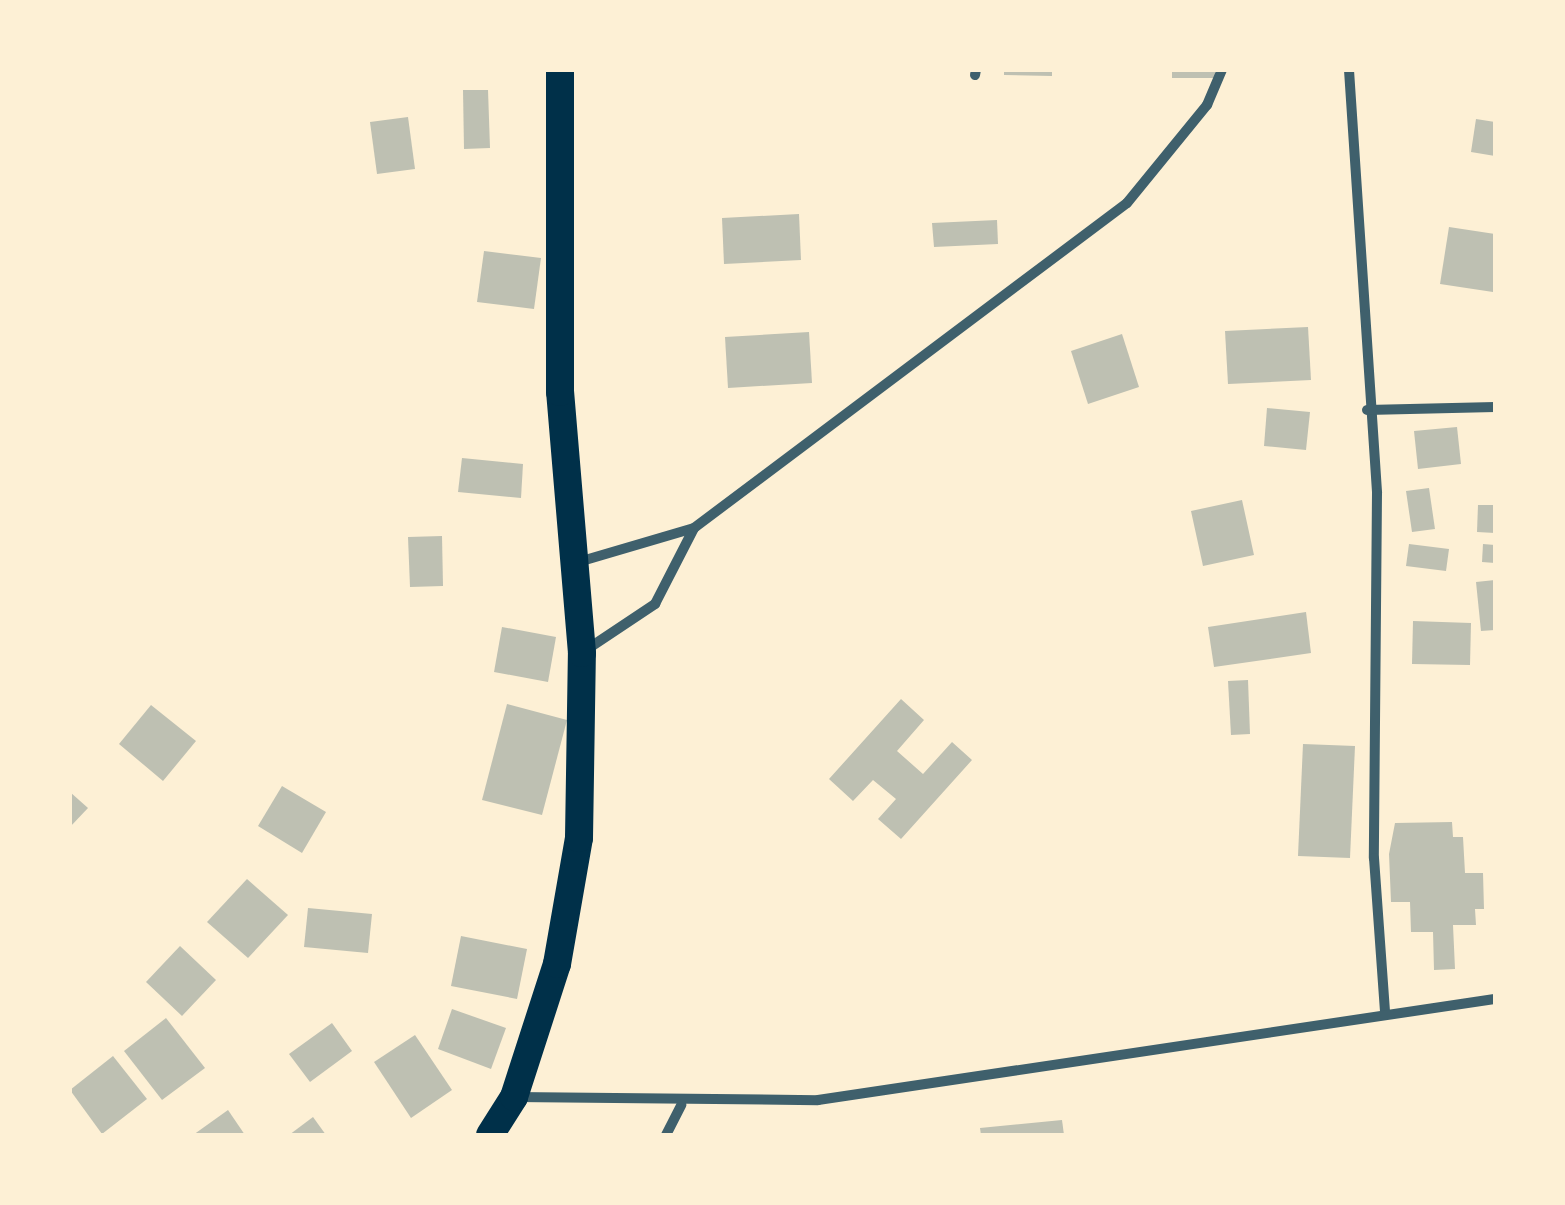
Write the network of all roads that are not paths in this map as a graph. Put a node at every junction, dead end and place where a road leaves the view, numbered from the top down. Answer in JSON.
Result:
{"nodes":[{"id":1,"x":560,"y":70,"type":"edge"},
{"id":2,"x":1222,"y":70,"type":"edge"},
{"id":3,"x":1349,"y":70,"type":"edge"},
{"id":4,"x":1495,"y":407,"type":"edge"},
{"id":5,"x":1367,"y":410,"type":"junction"},
{"id":6,"x":694,"y":528,"type":"junction"},
{"id":7,"x":575,"y":563,"type":"junction"},
{"id":8,"x":582,"y":653,"type":"junction"},
{"id":9,"x":1495,"y":999,"type":"edge"},
{"id":10,"x":1385,"y":1011,"type":"junction"},
{"id":11,"x":514,"y":1097,"type":"junction"},
{"id":12,"x":681,"y":1105,"type":"junction"},
{"id":13,"x":490,"y":1135,"type":"edge"},
{"id":14,"x":666,"y":1135,"type":"edge"}],
"edges":[{"from":1,"to":7,"type":"highway"},
{"from":2,"to":6,"type":"street"},
{"from":3,"to":5,"type":"street"},
{"from":4,"to":5,"type":"street"},
{"from":5,"to":10,"type":"street"},
{"from":6,"to":7,"type":"street"},
{"from":6,"to":8,"type":"street"},
{"from":7,"to":8,"type":"highway"},
{"from":8,"to":11,"type":"highway"},
{"from":9,"to":10,"type":"street"},
{"from":10,"to":12,"type":"street"},
{"from":11,"to":12,"type":"street"},
{"from":11,"to":13,"type":"highway"},
{"from":12,"to":14,"type":"street"}]}
